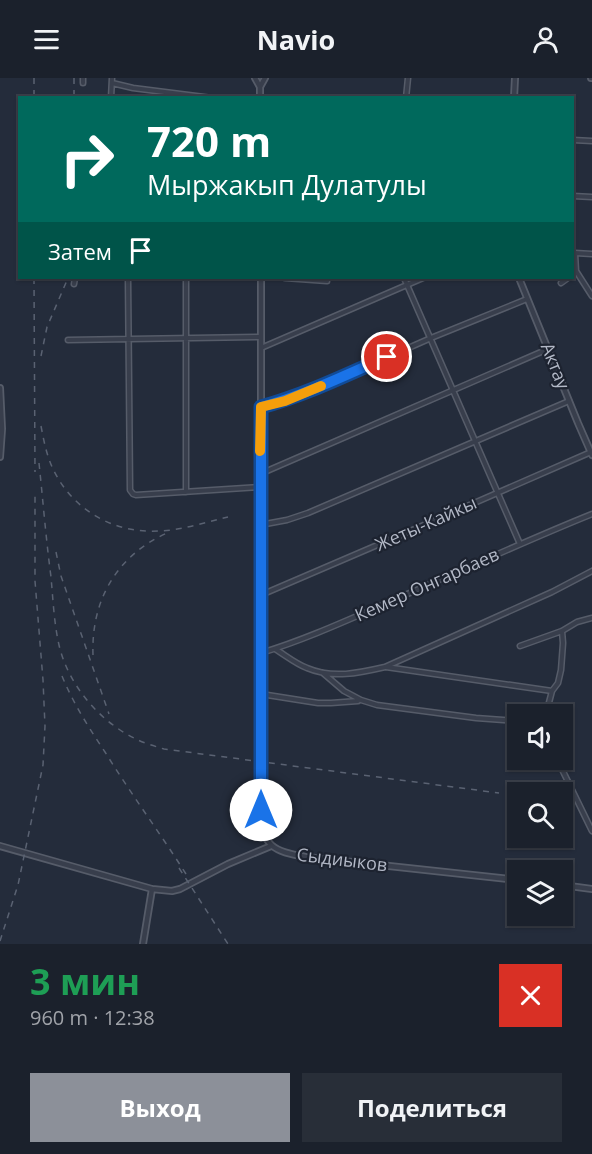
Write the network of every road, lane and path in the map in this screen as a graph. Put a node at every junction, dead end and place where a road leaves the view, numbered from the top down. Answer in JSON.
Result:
{"nodes":[{"id":1,"x":255,"y":78,"type":"edge"},
{"id":2,"x":265,"y":78,"type":"edge"},
{"id":3,"x":408,"y":78,"type":"edge"},
{"id":4,"x":515,"y":78,"type":"edge"},
{"id":5,"x":112,"y":81,"type":"edge"},
{"id":6,"x":260,"y":87,"type":"junction"},
{"id":7,"x":111,"y":96,"type":"edge"},
{"id":8,"x":196,"y":96,"type":"edge"},
{"id":9,"x":260,"y":96,"type":"edge"},
{"id":10,"x":406,"y":96,"type":"edge"},
{"id":11,"x":514,"y":96,"type":"edge"},
{"id":12,"x":574,"y":140,"type":"edge"},
{"id":13,"x":592,"y":141,"type":"edge"},
{"id":14,"x":574,"y":196,"type":"edge"},
{"id":15,"x":592,"y":196,"type":"edge"},
{"id":16,"x":574,"y":253,"type":"edge"},
{"id":17,"x":592,"y":254,"type":"edge"},
{"id":18,"x":575,"y":273,"type":"edge"},
{"id":19,"x":75,"y":279,"type":"edge"},
{"id":20,"x":128,"y":279,"type":"edge"},
{"id":21,"x":186,"y":279,"type":"edge"},
{"id":22,"x":261,"y":279,"type":"edge"},
{"id":23,"x":299,"y":279,"type":"edge"},
{"id":24,"x":405,"y":279,"type":"edge"},
{"id":25,"x":421,"y":279,"type":"edge"},
{"id":26,"x":519,"y":279,"type":"edge"},
{"id":27,"x":567,"y":279,"type":"edge"},
{"id":28,"x":327,"y":281,"type":"dead end"},
{"id":29,"x":74,"y":284,"type":"dead end"},
{"id":30,"x":561,"y":284,"type":"dead end"},
{"id":31,"x":408,"y":285,"type":"junction"},
{"id":32,"x":592,"y":296,"type":"edge"},
{"id":33,"x":527,"y":299,"type":"junction"},
{"id":34,"x":261,"y":337,"type":"junction"},
{"id":35,"x":430,"y":338,"type":"junction"},
{"id":36,"x":129,"y":339,"type":"junction"},
{"id":37,"x":186,"y":339,"type":"junction"},
{"id":38,"x":68,"y":340,"type":"dead end"},
{"id":39,"x":261,"y":348,"type":"junction"},
{"id":40,"x":548,"y":349,"type":"junction"},
{"id":41,"x":0,"y":388,"type":"edge"},
{"id":42,"x":453,"y":389,"type":"junction"},
{"id":43,"x":569,"y":401,"type":"junction"},
{"id":44,"x":261,"y":407,"type":"junction"},
{"id":45,"x":1,"y":429,"type":"edge"},
{"id":46,"x":475,"y":441,"type":"junction"},
{"id":47,"x":591,"y":453,"type":"edge"},
{"id":48,"x":0,"y":457,"type":"edge"},
{"id":49,"x":260,"y":474,"type":"junction"},
{"id":50,"x":260,"y":487,"type":"junction"},
{"id":51,"x":186,"y":492,"type":"junction"},
{"id":52,"x":498,"y":492,"type":"junction"},
{"id":53,"x":592,"y":514,"type":"edge"},
{"id":54,"x":260,"y":525,"type":"junction"},
{"id":55,"x":520,"y":544,"type":"junction"},
{"id":56,"x":592,"y":571,"type":"edge"},
{"id":57,"x":261,"y":595,"type":"junction"},
{"id":58,"x":592,"y":618,"type":"edge"},
{"id":59,"x":562,"y":631,"type":"junction"},
{"id":60,"x":520,"y":646,"type":"dead end"},
{"id":61,"x":274,"y":649,"type":"junction"},
{"id":62,"x":261,"y":653,"type":"junction"},
{"id":63,"x":385,"y":667,"type":"junction"},
{"id":64,"x":322,"y":673,"type":"junction"},
{"id":65,"x":552,"y":691,"type":"junction"},
{"id":66,"x":261,"y":694,"type":"junction"},
{"id":67,"x":361,"y":700,"type":"junction"},
{"id":68,"x":549,"y":704,"type":"edge"},
{"id":69,"x":507,"y":720,"type":"edge"},
{"id":70,"x":562,"y":770,"type":"edge"},
{"id":71,"x":592,"y":831,"type":"edge"},
{"id":72,"x":0,"y":846,"type":"edge"},
{"id":73,"x":271,"y":846,"type":"junction"},
{"id":74,"x":507,"y":879,"type":"edge"},
{"id":75,"x":573,"y":886,"type":"edge"},
{"id":76,"x":152,"y":889,"type":"junction"},
{"id":77,"x":592,"y":889,"type":"edge"},
{"id":78,"x":143,"y":944,"type":"edge"}],
"edges":[{"from":1,"to":6,"type":"street"},
{"from":2,"to":6,"type":"street"},
{"from":3,"to":10,"type":"street"},
{"from":4,"to":11,"type":"street"},
{"from":5,"to":7,"type":"street"},
{"from":5,"to":8,"type":"street"},
{"from":6,"to":9,"type":"street"},
{"from":12,"to":13,"type":"street"},
{"from":14,"to":15,"type":"street"},
{"from":16,"to":17,"type":"street"},
{"from":16,"to":18,"type":"street"},
{"from":18,"to":32,"type":"street"},
{"from":19,"to":29,"type":"street"},
{"from":20,"to":36,"type":"street"},
{"from":21,"to":37,"type":"street"},
{"from":22,"to":34,"type":"street","name":"Сыдиыков"},
{"from":23,"to":28,"type":"street"},
{"from":24,"to":31,"type":"street"},
{"from":25,"to":31,"type":"street"},
{"from":26,"to":33,"type":"street","name":"Актау"},
{"from":27,"to":30,"type":"street"},
{"from":31,"to":35,"type":"street"},
{"from":31,"to":39,"type":"street"},
{"from":33,"to":35,"type":"street"},
{"from":33,"to":40,"type":"street","name":"Актау"},
{"from":34,"to":37,"type":"street"},
{"from":34,"to":39,"type":"street","name":"Сыдиыков"},
{"from":35,"to":42,"type":"street"},
{"from":35,"to":44,"type":"street"},
{"from":36,"to":37,"type":"street"},
{"from":36,"to":38,"type":"street"},
{"from":36,"to":51,"type":"street"},
{"from":37,"to":51,"type":"street"},
{"from":39,"to":44,"type":"street","name":"Сыдиыков"},
{"from":40,"to":42,"type":"street"},
{"from":40,"to":43,"type":"street","name":"Актау"},
{"from":41,"to":45,"type":"street"},
{"from":42,"to":46,"type":"street"},
{"from":42,"to":49,"type":"street"},
{"from":43,"to":46,"type":"street"},
{"from":43,"to":47,"type":"street","name":"Актау"},
{"from":44,"to":49,"type":"street","name":"Сыдиыков"},
{"from":45,"to":48,"type":"street"},
{"from":46,"to":52,"type":"street"},
{"from":46,"to":54,"type":"street"},
{"from":47,"to":52,"type":"street","name":"Жеты-Кайкы"},
{"from":49,"to":50,"type":"street","name":"Сыдиыков"},
{"from":50,"to":51,"type":"street"},
{"from":50,"to":54,"type":"street","name":"Сыдиыков"},
{"from":52,"to":55,"type":"street"},
{"from":52,"to":57,"type":"street","name":"Жеты-Кайкы"},
{"from":53,"to":55,"type":"street","name":"Кемер Онгарбаев"},
{"from":54,"to":57,"type":"street","name":"Сыдиыков"},
{"from":55,"to":61,"type":"street","name":"Кемер Онгарбаев"},
{"from":56,"to":63,"type":"street"},
{"from":57,"to":62,"type":"street","name":"Сыдиыков"},
{"from":58,"to":59,"type":"street"},
{"from":59,"to":60,"type":"street"},
{"from":59,"to":65,"type":"street"},
{"from":61,"to":62,"type":"street","name":"Кемер Онгарбаев"},
{"from":61,"to":64,"type":"street"},
{"from":62,"to":66,"type":"street","name":"Сыдиыков"},
{"from":63,"to":64,"type":"street"},
{"from":63,"to":65,"type":"street"},
{"from":64,"to":67,"type":"street"},
{"from":65,"to":68,"type":"street"},
{"from":66,"to":67,"type":"street"},
{"from":66,"to":73,"type":"street","name":"Сыдиыков"},
{"from":67,"to":69,"type":"street"},
{"from":70,"to":71,"type":"street"},
{"from":72,"to":76,"type":"street"},
{"from":73,"to":74,"type":"street","name":"Сыдиыков"},
{"from":73,"to":76,"type":"street"},
{"from":75,"to":77,"type":"street"},
{"from":76,"to":78,"type":"street"}]}
